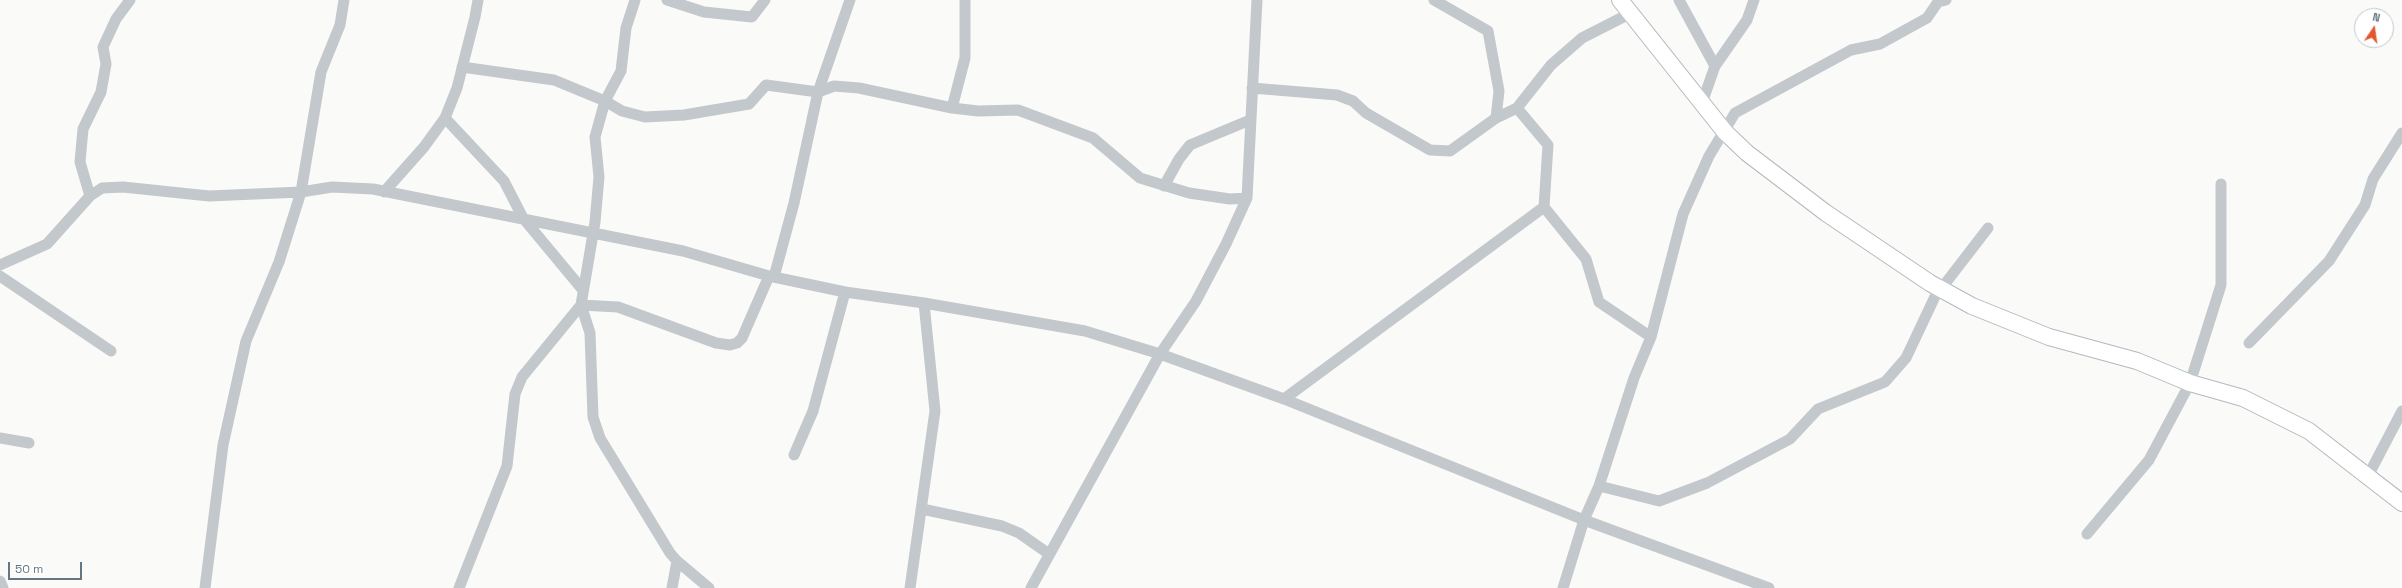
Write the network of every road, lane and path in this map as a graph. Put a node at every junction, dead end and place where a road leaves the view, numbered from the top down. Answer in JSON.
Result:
{"nodes":[{"id":1,"x":130,"y":0,"type":"edge"},
{"id":2,"x":344,"y":0,"type":"edge"},
{"id":3,"x":478,"y":0,"type":"edge"},
{"id":4,"x":634,"y":0,"type":"edge"},
{"id":5,"x":667,"y":0,"type":"edge"},
{"id":6,"x":765,"y":0,"type":"edge"},
{"id":7,"x":850,"y":0,"type":"edge"},
{"id":8,"x":965,"y":0,"type":"edge"},
{"id":9,"x":1257,"y":0,"type":"edge"},
{"id":10,"x":1434,"y":0,"type":"edge"},
{"id":11,"x":1620,"y":0,"type":"edge"},
{"id":12,"x":1679,"y":0,"type":"edge"},
{"id":13,"x":1754,"y":0,"type":"edge"},
{"id":14,"x":1946,"y":0,"type":"edge"},
{"id":15,"x":1631,"y":13,"type":"junction"},
{"id":16,"x":1715,"y":66,"type":"junction"},
{"id":17,"x":462,"y":67,"type":"junction"},
{"id":18,"x":1252,"y":88,"type":"junction"},
{"id":19,"x":818,"y":92,"type":"junction"},
{"id":20,"x":605,"y":101,"type":"junction"},
{"id":21,"x":1702,"y":103,"type":"junction"},
{"id":22,"x":952,"y":108,"type":"junction"},
{"id":23,"x":1517,"y":108,"type":"junction"},
{"id":24,"x":445,"y":118,"type":"junction"},
{"id":25,"x":1496,"y":118,"type":"junction"},
{"id":26,"x":1250,"y":120,"type":"junction"},
{"id":27,"x":1725,"y":132,"type":"junction"},
{"id":28,"x":2402,"y":133,"type":"edge"},
{"id":29,"x":2221,"y":184,"type":"dead end"},
{"id":30,"x":1164,"y":186,"type":"junction"},
{"id":31,"x":301,"y":192,"type":"junction"},
{"id":32,"x":384,"y":192,"type":"junction"},
{"id":33,"x":90,"y":196,"type":"junction"},
{"id":34,"x":1247,"y":198,"type":"junction"},
{"id":35,"x":1544,"y":207,"type":"junction"},
{"id":36,"x":523,"y":218,"type":"junction"},
{"id":37,"x":1988,"y":228,"type":"dead end"},
{"id":38,"x":592,"y":234,"type":"junction"},
{"id":39,"x":0,"y":264,"type":"edge"},
{"id":40,"x":0,"y":276,"type":"edge"},
{"id":41,"x":771,"y":276,"type":"junction"},
{"id":42,"x":1939,"y":288,"type":"junction"},
{"id":43,"x":582,"y":289,"type":"junction"},
{"id":44,"x":845,"y":292,"type":"junction"},
{"id":45,"x":924,"y":303,"type":"junction"},
{"id":46,"x":581,"y":305,"type":"junction"},
{"id":47,"x":1651,"y":337,"type":"junction"},
{"id":48,"x":2249,"y":343,"type":"dead end"},
{"id":49,"x":111,"y":351,"type":"dead end"},
{"id":50,"x":1160,"y":354,"type":"junction"},
{"id":51,"x":2190,"y":383,"type":"junction"},
{"id":52,"x":1284,"y":399,"type":"junction"},
{"id":53,"x":2402,"y":411,"type":"edge"},
{"id":54,"x":0,"y":438,"type":"edge"},
{"id":55,"x":28,"y":443,"type":"dead end"},
{"id":56,"x":794,"y":455,"type":"dead end"},
{"id":57,"x":2368,"y":476,"type":"junction"},
{"id":58,"x":1599,"y":486,"type":"junction"},
{"id":59,"x":2402,"y":503,"type":"edge"},
{"id":60,"x":922,"y":509,"type":"junction"},
{"id":61,"x":1584,"y":520,"type":"junction"},
{"id":62,"x":2088,"y":534,"type":"dead end"},
{"id":63,"x":1049,"y":554,"type":"junction"},
{"id":64,"x":677,"y":561,"type":"junction"},
{"id":65,"x":0,"y":581,"type":"edge"},
{"id":66,"x":3,"y":588,"type":"edge"},
{"id":67,"x":205,"y":588,"type":"edge"},
{"id":68,"x":459,"y":588,"type":"edge"},
{"id":69,"x":672,"y":588,"type":"edge"},
{"id":70,"x":709,"y":588,"type":"edge"},
{"id":71,"x":910,"y":588,"type":"edge"},
{"id":72,"x":1031,"y":588,"type":"edge"},
{"id":73,"x":1563,"y":588,"type":"edge"},
{"id":74,"x":1770,"y":588,"type":"edge"}],
"edges":[{"from":1,"to":33,"type":"street"},
{"from":2,"to":31,"type":"street"},
{"from":3,"to":17,"type":"street"},
{"from":4,"to":20,"type":"street"},
{"from":5,"to":6,"type":"street"},
{"from":7,"to":19,"type":"street"},
{"from":8,"to":22,"type":"street"},
{"from":9,"to":18,"type":"street"},
{"from":10,"to":25,"type":"street"},
{"from":11,"to":15,"type":"street"},
{"from":12,"to":16,"type":"street"},
{"from":13,"to":16,"type":"street"},
{"from":14,"to":27,"type":"street"},
{"from":15,"to":21,"type":"street"},
{"from":15,"to":23,"type":"street"},
{"from":16,"to":21,"type":"street"},
{"from":17,"to":20,"type":"street"},
{"from":17,"to":24,"type":"street"},
{"from":18,"to":25,"type":"street"},
{"from":18,"to":26,"type":"street"},
{"from":19,"to":20,"type":"street"},
{"from":19,"to":22,"type":"street"},
{"from":19,"to":41,"type":"street"},
{"from":20,"to":38,"type":"street"},
{"from":21,"to":27,"type":"street"},
{"from":22,"to":30,"type":"street"},
{"from":23,"to":25,"type":"street"},
{"from":23,"to":35,"type":"street"},
{"from":24,"to":32,"type":"street"},
{"from":24,"to":36,"type":"street"},
{"from":26,"to":30,"type":"street"},
{"from":26,"to":34,"type":"street"},
{"from":27,"to":42,"type":"street"},
{"from":27,"to":47,"type":"street"},
{"from":28,"to":48,"type":"street"},
{"from":29,"to":51,"type":"street"},
{"from":30,"to":34,"type":"street"},
{"from":31,"to":32,"type":"street"},
{"from":31,"to":33,"type":"street"},
{"from":31,"to":67,"type":"street"},
{"from":32,"to":36,"type":"street"},
{"from":33,"to":39,"type":"street"},
{"from":34,"to":50,"type":"street"},
{"from":35,"to":47,"type":"street"},
{"from":35,"to":52,"type":"street"},
{"from":36,"to":38,"type":"street"},
{"from":36,"to":43,"type":"street"},
{"from":37,"to":42,"type":"street"},
{"from":38,"to":41,"type":"street"},
{"from":38,"to":43,"type":"street"},
{"from":40,"to":49,"type":"street"},
{"from":41,"to":44,"type":"street"},
{"from":41,"to":46,"type":"street"},
{"from":42,"to":51,"type":"street"},
{"from":42,"to":58,"type":"street"},
{"from":43,"to":46,"type":"street"},
{"from":44,"to":45,"type":"street"},
{"from":44,"to":56,"type":"street"},
{"from":45,"to":50,"type":"street"},
{"from":45,"to":60,"type":"street"},
{"from":46,"to":64,"type":"street"},
{"from":46,"to":68,"type":"street"},
{"from":47,"to":58,"type":"street"},
{"from":50,"to":52,"type":"street"},
{"from":50,"to":63,"type":"street"},
{"from":51,"to":57,"type":"street"},
{"from":51,"to":62,"type":"street"},
{"from":52,"to":61,"type":"street"},
{"from":53,"to":57,"type":"street"},
{"from":54,"to":55,"type":"street"},
{"from":57,"to":59,"type":"street"},
{"from":58,"to":61,"type":"street"},
{"from":60,"to":63,"type":"street"},
{"from":60,"to":71,"type":"street"},
{"from":61,"to":73,"type":"street"},
{"from":61,"to":74,"type":"street"},
{"from":63,"to":72,"type":"street"},
{"from":64,"to":69,"type":"street"},
{"from":64,"to":70,"type":"street"},
{"from":65,"to":66,"type":"street"}]}
